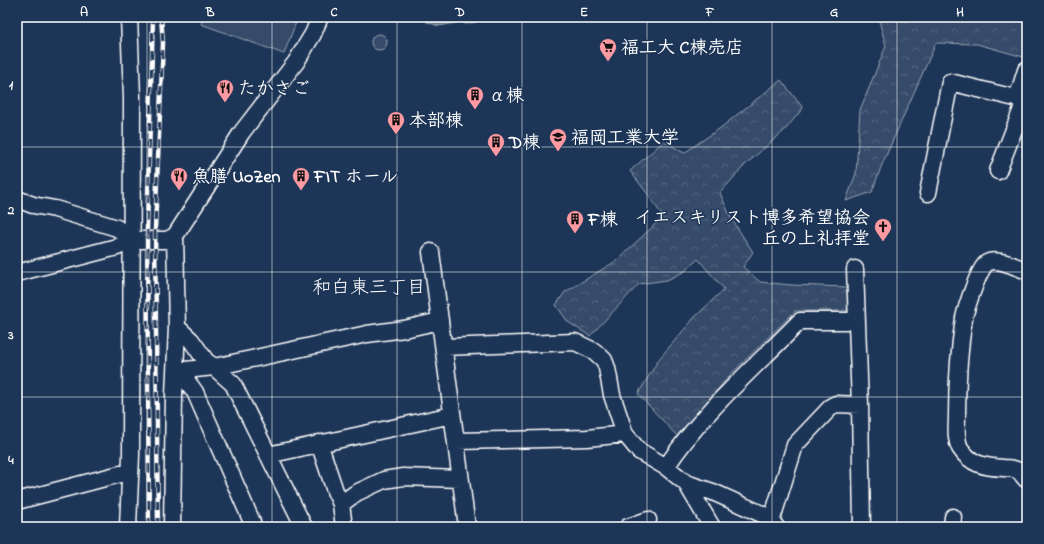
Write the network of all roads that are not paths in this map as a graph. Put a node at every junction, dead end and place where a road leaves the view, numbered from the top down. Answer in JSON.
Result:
{"nodes":[{"id":1,"x":129,"y":17,"type":"edge"},
{"id":2,"x":320,"y":17,"type":"edge"},
{"id":3,"x":1026,"y":70,"type":"edge"},
{"id":4,"x":1023,"y":100,"type":"edge"},
{"id":5,"x":998,"y":171,"type":"dead end"},
{"id":6,"x":928,"y":193,"type":"dead end"},
{"id":7,"x":17,"y":199,"type":"edge"},
{"id":8,"x":175,"y":236,"type":"junction"},
{"id":9,"x":131,"y":240,"type":"junction"},
{"id":10,"x":431,"y":252,"type":"dead end"},
{"id":11,"x":855,"y":269,"type":"dead end"},
{"id":12,"x":1027,"y":271,"type":"edge"},
{"id":13,"x":17,"y":273,"type":"edge"},
{"id":14,"x":440,"y":321,"type":"junction"},
{"id":15,"x":857,"y":321,"type":"junction"},
{"id":16,"x":177,"y":327,"type":"junction"},
{"id":17,"x":444,"y":347,"type":"junction"},
{"id":18,"x":214,"y":367,"type":"junction"},
{"id":19,"x":176,"y":371,"type":"junction"},
{"id":20,"x":860,"y":405,"type":"junction"},
{"id":21,"x":452,"y":415,"type":"junction"},
{"id":22,"x":625,"y":434,"type":"junction"},
{"id":23,"x":456,"y":441,"type":"junction"},
{"id":24,"x":319,"y":443,"type":"junction"},
{"id":25,"x":268,"y":455,"type":"junction"},
{"id":26,"x":666,"y":467,"type":"junction"},
{"id":27,"x":130,"y":473,"type":"junction"},
{"id":28,"x":460,"y":479,"type":"junction"},
{"id":29,"x":1027,"y":480,"type":"edge"},
{"id":30,"x":686,"y":483,"type":"junction"},
{"id":31,"x":17,"y":501,"type":"edge"},
{"id":32,"x":341,"y":504,"type":"junction"},
{"id":33,"x":648,"y":520,"type":"dead end"},
{"id":34,"x":773,"y":524,"type":"edge"},
{"id":35,"x":128,"y":527,"type":"edge"},
{"id":36,"x":172,"y":527,"type":"edge"},
{"id":37,"x":252,"y":527,"type":"edge"},
{"id":38,"x":304,"y":527,"type":"edge"},
{"id":39,"x":344,"y":527,"type":"edge"},
{"id":40,"x":466,"y":527,"type":"edge"},
{"id":41,"x":628,"y":527,"type":"edge"},
{"id":42,"x":712,"y":527,"type":"edge"},
{"id":43,"x":862,"y":527,"type":"edge"}],
"edges":[{"from":1,"to":9,"type":"street"},
{"from":2,"to":8,"type":"street"},
{"from":3,"to":4,"type":"street"},
{"from":4,"to":5,"type":"street"},
{"from":4,"to":6,"type":"street"},
{"from":7,"to":9,"type":"street"},
{"from":8,"to":9,"type":"street"},
{"from":8,"to":16,"type":"street"},
{"from":9,"to":13,"type":"street"},
{"from":9,"to":27,"type":"street"},
{"from":10,"to":14,"type":"street"},
{"from":11,"to":15,"type":"street"},
{"from":12,"to":29,"type":"street"},
{"from":14,"to":17,"type":"street"},
{"from":14,"to":18,"type":"street"},
{"from":15,"to":20,"type":"street"},
{"from":15,"to":26,"type":"street"},
{"from":16,"to":18,"type":"street"},
{"from":16,"to":19,"type":"street"},
{"from":17,"to":21,"type":"street"},
{"from":17,"to":22,"type":"street"},
{"from":18,"to":19,"type":"street"},
{"from":18,"to":25,"type":"street"},
{"from":19,"to":36,"type":"street"},
{"from":19,"to":37,"type":"street"},
{"from":20,"to":34,"type":"street"},
{"from":20,"to":43,"type":"street"},
{"from":21,"to":23,"type":"street"},
{"from":21,"to":24,"type":"street"},
{"from":22,"to":23,"type":"street"},
{"from":22,"to":26,"type":"street"},
{"from":23,"to":28,"type":"street"},
{"from":24,"to":25,"type":"street"},
{"from":24,"to":32,"type":"street"},
{"from":25,"to":38,"type":"street"},
{"from":26,"to":30,"type":"street"},
{"from":27,"to":31,"type":"street"},
{"from":27,"to":35,"type":"street"},
{"from":28,"to":32,"type":"street"},
{"from":28,"to":40,"type":"street"},
{"from":30,"to":34,"type":"street"},
{"from":30,"to":42,"type":"street"},
{"from":32,"to":39,"type":"street"},
{"from":33,"to":41,"type":"street"}]}
